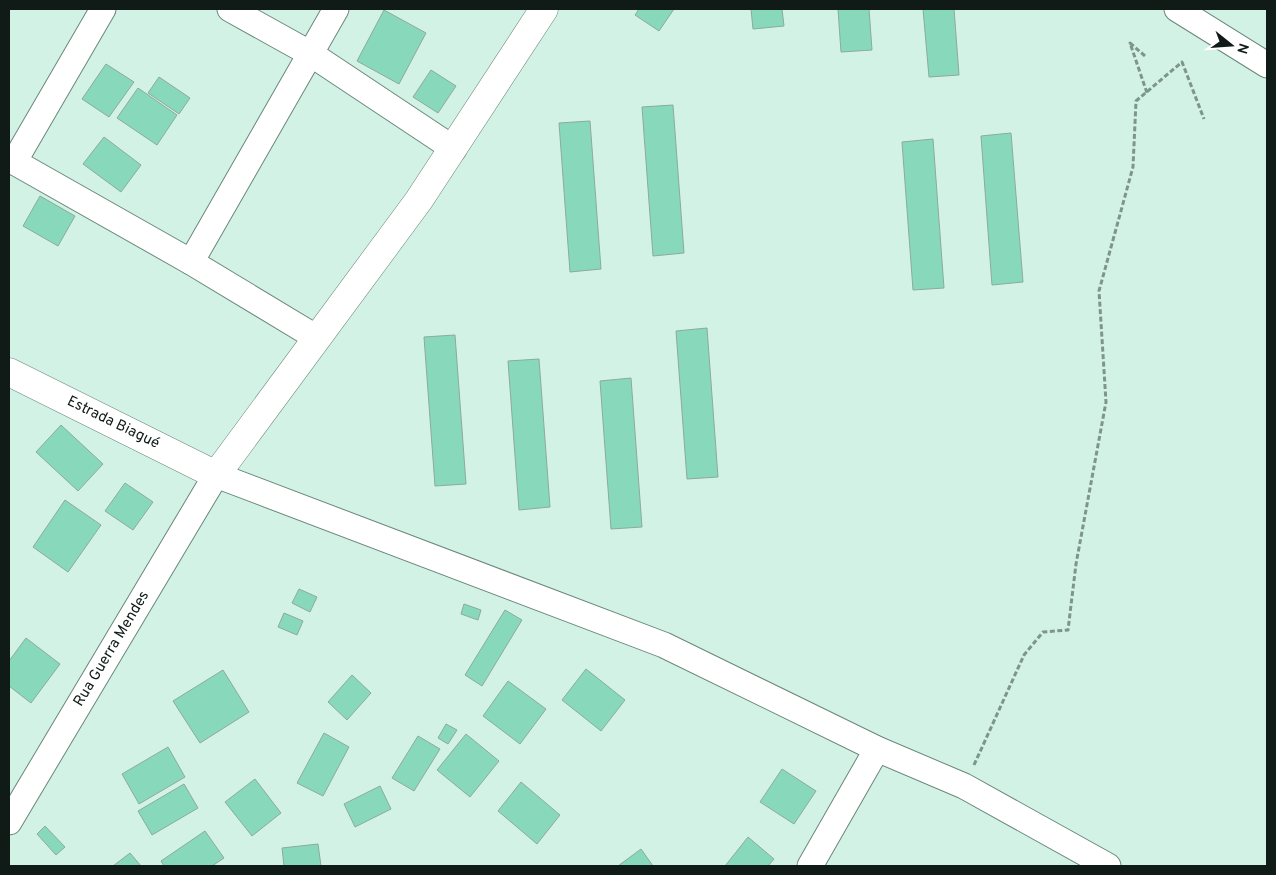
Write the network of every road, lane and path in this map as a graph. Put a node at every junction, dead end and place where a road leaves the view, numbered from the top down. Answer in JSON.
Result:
{"nodes":[{"id":1,"x":103,"y":9,"type":"edge"},
{"id":2,"x":230,"y":9,"type":"edge"},
{"id":3,"x":336,"y":9,"type":"edge"},
{"id":4,"x":544,"y":9,"type":"edge"},
{"id":5,"x":1177,"y":9,"type":"edge"},
{"id":6,"x":310,"y":54,"type":"junction"},
{"id":7,"x":1145,"y":56,"type":"dead end"},
{"id":8,"x":1267,"y":65,"type":"edge"},
{"id":9,"x":1146,"y":93,"type":"junction"},
{"id":10,"x":1204,"y":119,"type":"dead end"},
{"id":11,"x":454,"y":149,"type":"junction"},
{"id":12,"x":11,"y":160,"type":"edge"},
{"id":13,"x":191,"y":262,"type":"junction"},
{"id":14,"x":317,"y":338,"type":"junction"},
{"id":15,"x":9,"y":372,"type":"edge"},
{"id":16,"x":216,"y":475,"type":"junction"},
{"id":17,"x":877,"y":749,"type":"junction"},
{"id":18,"x":964,"y":786,"type":"junction"},
{"id":19,"x":9,"y":822,"type":"edge"},
{"id":20,"x":810,"y":866,"type":"edge"},
{"id":21,"x":1108,"y":866,"type":"edge"}],
"edges":[{"from":1,"to":12,"type":"street"},
{"from":2,"to":6,"type":"street"},
{"from":3,"to":6,"type":"street"},
{"from":4,"to":11,"type":"main road"},
{"from":5,"to":8,"type":"street"},
{"from":6,"to":11,"type":"street"},
{"from":6,"to":13,"type":"street"},
{"from":7,"to":9,"type":"path"},
{"from":9,"to":10,"type":"path"},
{"from":9,"to":18,"type":"path"},
{"from":11,"to":14,"type":"main road"},
{"from":12,"to":13,"type":"street"},
{"from":13,"to":14,"type":"street"},
{"from":14,"to":16,"type":"main road"},
{"from":15,"to":16,"type":"main road","name":"Estrada Biagué"},
{"from":16,"to":17,"type":"street"},
{"from":16,"to":19,"type":"street","name":"Rua Guerra Mendes"},
{"from":17,"to":18,"type":"street"},
{"from":17,"to":20,"type":"street"},
{"from":18,"to":21,"type":"street"}]}
